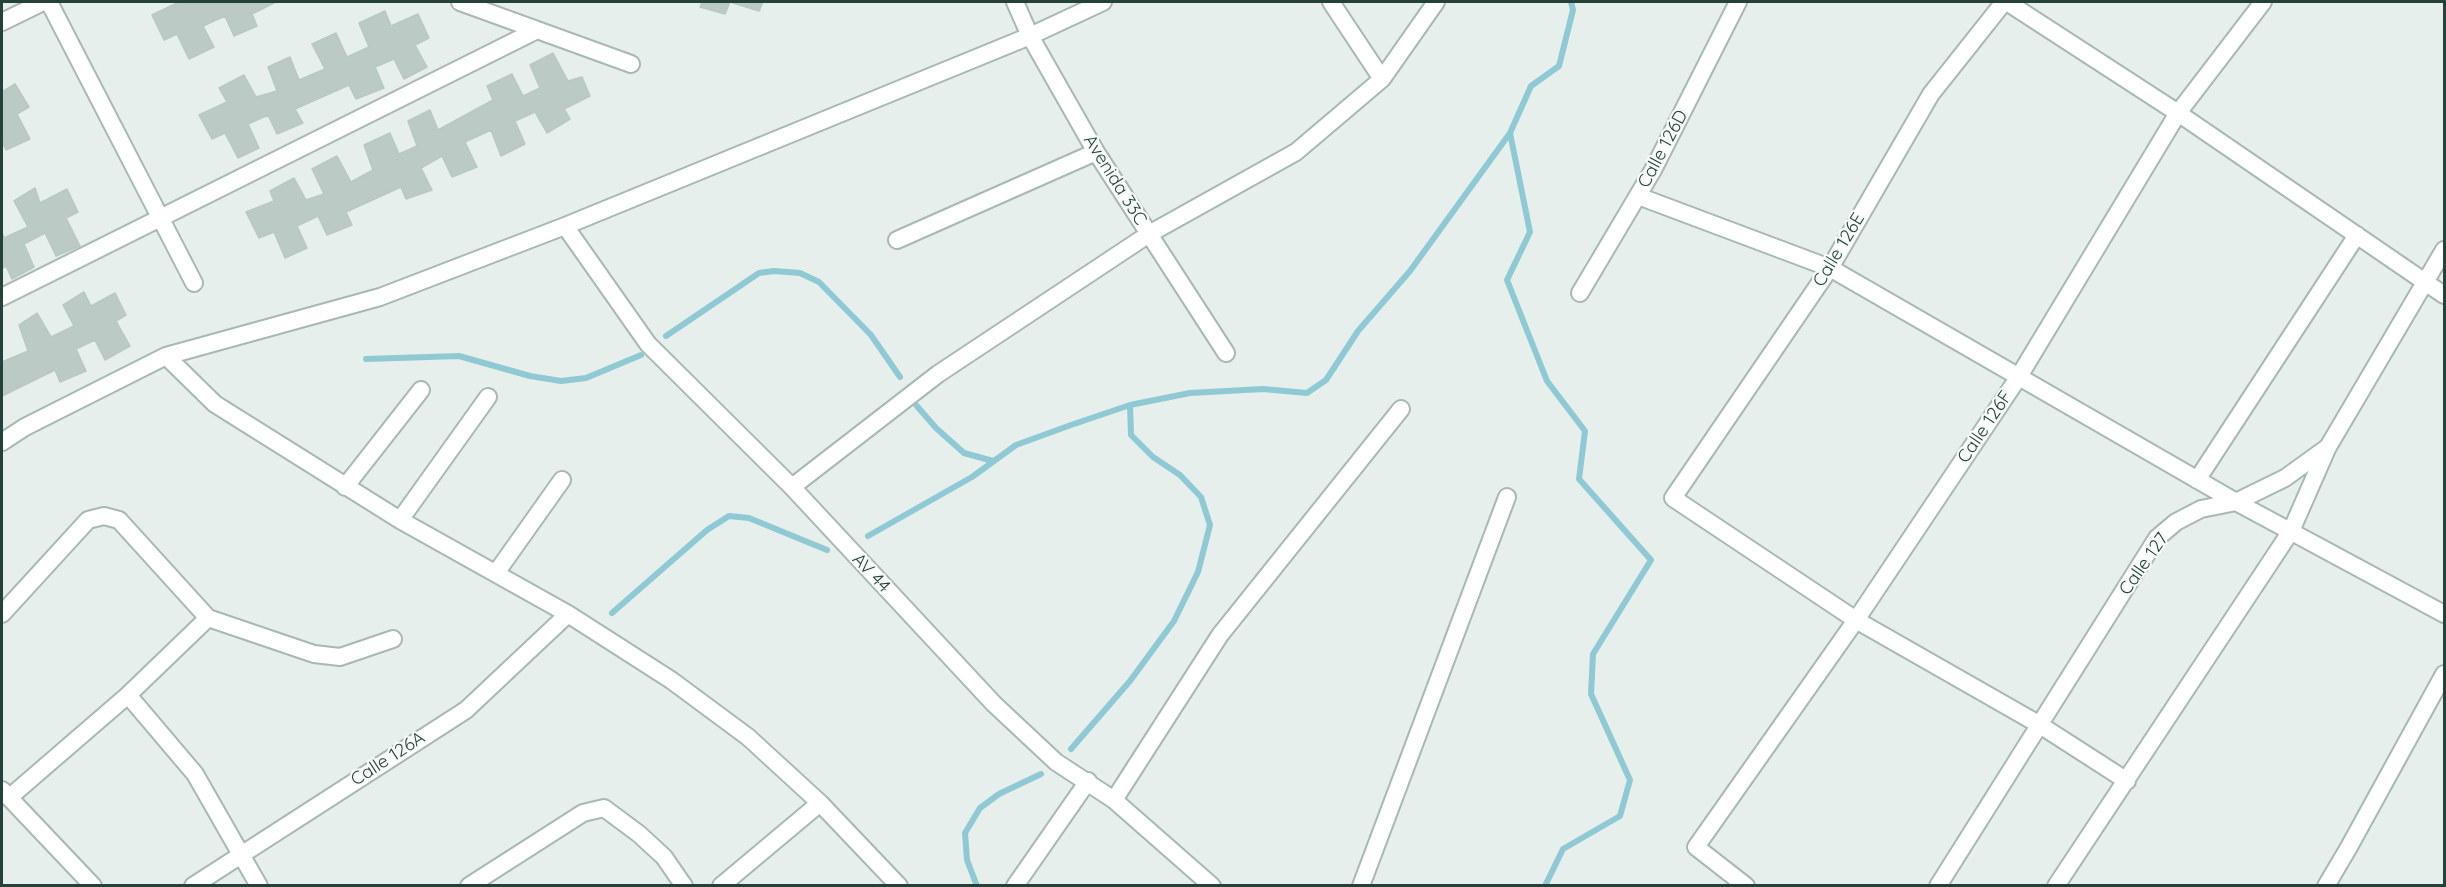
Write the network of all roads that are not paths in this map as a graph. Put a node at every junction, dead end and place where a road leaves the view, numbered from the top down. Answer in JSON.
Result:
{"nodes":[{"id":1,"x":43,"y":2,"type":"edge"},
{"id":2,"x":49,"y":2,"type":"edge"},
{"id":3,"x":460,"y":2,"type":"edge"},
{"id":4,"x":1015,"y":2,"type":"edge"},
{"id":5,"x":1103,"y":2,"type":"edge"},
{"id":6,"x":1331,"y":2,"type":"edge"},
{"id":7,"x":1436,"y":2,"type":"edge"},
{"id":8,"x":1738,"y":2,"type":"edge"},
{"id":9,"x":2006,"y":2,"type":"edge"},
{"id":10,"x":2263,"y":2,"type":"edge"},
{"id":11,"x":2,"y":22,"type":"edge"},
{"id":12,"x":537,"y":30,"type":"junction"},
{"id":13,"x":1030,"y":36,"type":"junction"},
{"id":14,"x":631,"y":64,"type":"dead end"},
{"id":15,"x":1382,"y":79,"type":"junction"},
{"id":16,"x":2178,"y":113,"type":"junction"},
{"id":17,"x":1096,"y":152,"type":"junction"},
{"id":18,"x":1638,"y":196,"type":"junction"},
{"id":19,"x":161,"y":217,"type":"junction"},
{"id":20,"x":565,"y":225,"type":"junction"},
{"id":21,"x":1149,"y":234,"type":"junction"},
{"id":22,"x":2357,"y":235,"type":"junction"},
{"id":23,"x":897,"y":240,"type":"dead end"},
{"id":24,"x":2445,"y":250,"type":"edge"},
{"id":25,"x":1830,"y":268,"type":"junction"},
{"id":26,"x":2426,"y":281,"type":"junction"},
{"id":27,"x":194,"y":283,"type":"dead end"},
{"id":28,"x":1580,"y":292,"type":"dead end"},
{"id":29,"x":2445,"y":294,"type":"edge"},
{"id":30,"x":2,"y":297,"type":"edge"},
{"id":31,"x":1226,"y":353,"type":"dead end"},
{"id":32,"x":166,"y":356,"type":"junction"},
{"id":33,"x":2018,"y":378,"type":"junction"},
{"id":34,"x":421,"y":390,"type":"dead end"},
{"id":35,"x":488,"y":397,"type":"dead end"},
{"id":36,"x":1401,"y":409,"type":"dead end"},
{"id":37,"x":2,"y":442,"type":"edge"},
{"id":38,"x":2328,"y":447,"type":"junction"},
{"id":39,"x":562,"y":480,"type":"dead end"},
{"id":40,"x":2197,"y":480,"type":"junction"},
{"id":41,"x":345,"y":487,"type":"junction"},
{"id":42,"x":792,"y":488,"type":"junction"},
{"id":43,"x":1507,"y":497,"type":"dead end"},
{"id":44,"x":2236,"y":502,"type":"junction"},
{"id":45,"x":400,"y":520,"type":"junction"},
{"id":46,"x":2291,"y":531,"type":"junction"},
{"id":47,"x":496,"y":573,"type":"junction"},
{"id":48,"x":2,"y":614,"type":"edge"},
{"id":49,"x":568,"y":614,"type":"junction"},
{"id":50,"x":2445,"y":614,"type":"edge"},
{"id":51,"x":208,"y":618,"type":"junction"},
{"id":52,"x":1856,"y":620,"type":"junction"},
{"id":53,"x":393,"y":639,"type":"dead end"},
{"id":54,"x":2445,"y":674,"type":"edge"},
{"id":55,"x":128,"y":695,"type":"junction"},
{"id":56,"x":2040,"y":726,"type":"junction"},
{"id":57,"x":1088,"y":781,"type":"junction"},
{"id":58,"x":2127,"y":781,"type":"junction"},
{"id":59,"x":6,"y":793,"type":"edge"},
{"id":60,"x":1114,"y":800,"type":"junction"},
{"id":61,"x":820,"y":803,"type":"junction"},
{"id":62,"x":240,"y":855,"type":"junction"},
{"id":63,"x":93,"y":885,"type":"edge"},
{"id":64,"x":193,"y":885,"type":"edge"},
{"id":65,"x":259,"y":885,"type":"edge"},
{"id":66,"x":470,"y":885,"type":"edge"},
{"id":67,"x":684,"y":885,"type":"edge"},
{"id":68,"x":721,"y":885,"type":"edge"},
{"id":69,"x":899,"y":885,"type":"edge"},
{"id":70,"x":1015,"y":885,"type":"edge"},
{"id":71,"x":1212,"y":885,"type":"edge"},
{"id":72,"x":1361,"y":885,"type":"edge"},
{"id":73,"x":1746,"y":885,"type":"edge"},
{"id":74,"x":1938,"y":885,"type":"edge"},
{"id":75,"x":2056,"y":885,"type":"edge"},
{"id":76,"x":2326,"y":885,"type":"edge"}],
"edges":[{"from":1,"to":11,"type":"street"},
{"from":2,"to":19,"type":"street"},
{"from":3,"to":12,"type":"street"},
{"from":4,"to":13,"type":"street","name":"Avenida 33C"},
{"from":5,"to":13,"type":"street"},
{"from":6,"to":15,"type":"street"},
{"from":7,"to":15,"type":"street"},
{"from":8,"to":18,"type":"street","name":"Calle 126D"},
{"from":9,"to":16,"type":"street"},
{"from":9,"to":25,"type":"street","name":"Calle 126E"},
{"from":10,"to":16,"type":"street","name":"Calle 126F"},
{"from":12,"to":14,"type":"street"},
{"from":12,"to":19,"type":"street"},
{"from":13,"to":17,"type":"street","name":"Avenida 33C"},
{"from":13,"to":20,"type":"street"},
{"from":15,"to":21,"type":"street"},
{"from":16,"to":22,"type":"street"},
{"from":16,"to":33,"type":"street","name":"Calle 126F"},
{"from":17,"to":21,"type":"street","name":"Avenida 33C"},
{"from":17,"to":23,"type":"street"},
{"from":18,"to":25,"type":"street"},
{"from":18,"to":28,"type":"street","name":"Calle 126D"},
{"from":19,"to":27,"type":"street"},
{"from":19,"to":30,"type":"street"},
{"from":20,"to":32,"type":"street"},
{"from":20,"to":42,"type":"street","name":"AV 44"},
{"from":21,"to":31,"type":"street","name":"Avenida 33C"},
{"from":21,"to":42,"type":"street"},
{"from":22,"to":26,"type":"street"},
{"from":22,"to":40,"type":"street"},
{"from":24,"to":26,"type":"street","name":"Calle 127"},
{"from":25,"to":33,"type":"street"},
{"from":25,"to":52,"type":"street","name":"Calle 126E"},
{"from":26,"to":29,"type":"street"},
{"from":26,"to":38,"type":"street","name":"Calle 127"},
{"from":32,"to":37,"type":"street"},
{"from":32,"to":41,"type":"street"},
{"from":33,"to":40,"type":"street"},
{"from":33,"to":52,"type":"street","name":"Calle 126F"},
{"from":34,"to":41,"type":"street"},
{"from":35,"to":45,"type":"street"},
{"from":36,"to":60,"type":"street"},
{"from":38,"to":44,"type":"street","name":"Calle 127"},
{"from":38,"to":46,"type":"street"},
{"from":39,"to":47,"type":"street"},
{"from":40,"to":44,"type":"street"},
{"from":41,"to":45,"type":"street"},
{"from":42,"to":57,"type":"street","name":"AV 44"},
{"from":43,"to":72,"type":"street"},
{"from":44,"to":46,"type":"street"},
{"from":44,"to":56,"type":"street","name":"Calle 127"},
{"from":45,"to":47,"type":"street"},
{"from":46,"to":50,"type":"street"},
{"from":46,"to":58,"type":"street"},
{"from":47,"to":49,"type":"street"},
{"from":48,"to":51,"type":"street"},
{"from":49,"to":61,"type":"street"},
{"from":49,"to":62,"type":"street","name":"Calle 126A"},
{"from":51,"to":53,"type":"street"},
{"from":51,"to":55,"type":"street"},
{"from":52,"to":56,"type":"street"},
{"from":52,"to":73,"type":"street","name":"Calle 126F"},
{"from":54,"to":76,"type":"street"},
{"from":55,"to":59,"type":"street"},
{"from":55,"to":62,"type":"street"},
{"from":56,"to":58,"type":"street"},
{"from":56,"to":74,"type":"street","name":"Calle 127"},
{"from":57,"to":60,"type":"street","name":"AV 44"},
{"from":57,"to":70,"type":"street"},
{"from":58,"to":75,"type":"street"},
{"from":59,"to":63,"type":"street"},
{"from":60,"to":71,"type":"street","name":"AV 44"},
{"from":61,"to":68,"type":"street"},
{"from":61,"to":69,"type":"street"},
{"from":62,"to":64,"type":"street","name":"Calle 126A"},
{"from":62,"to":65,"type":"street"},
{"from":66,"to":67,"type":"street"}]}
